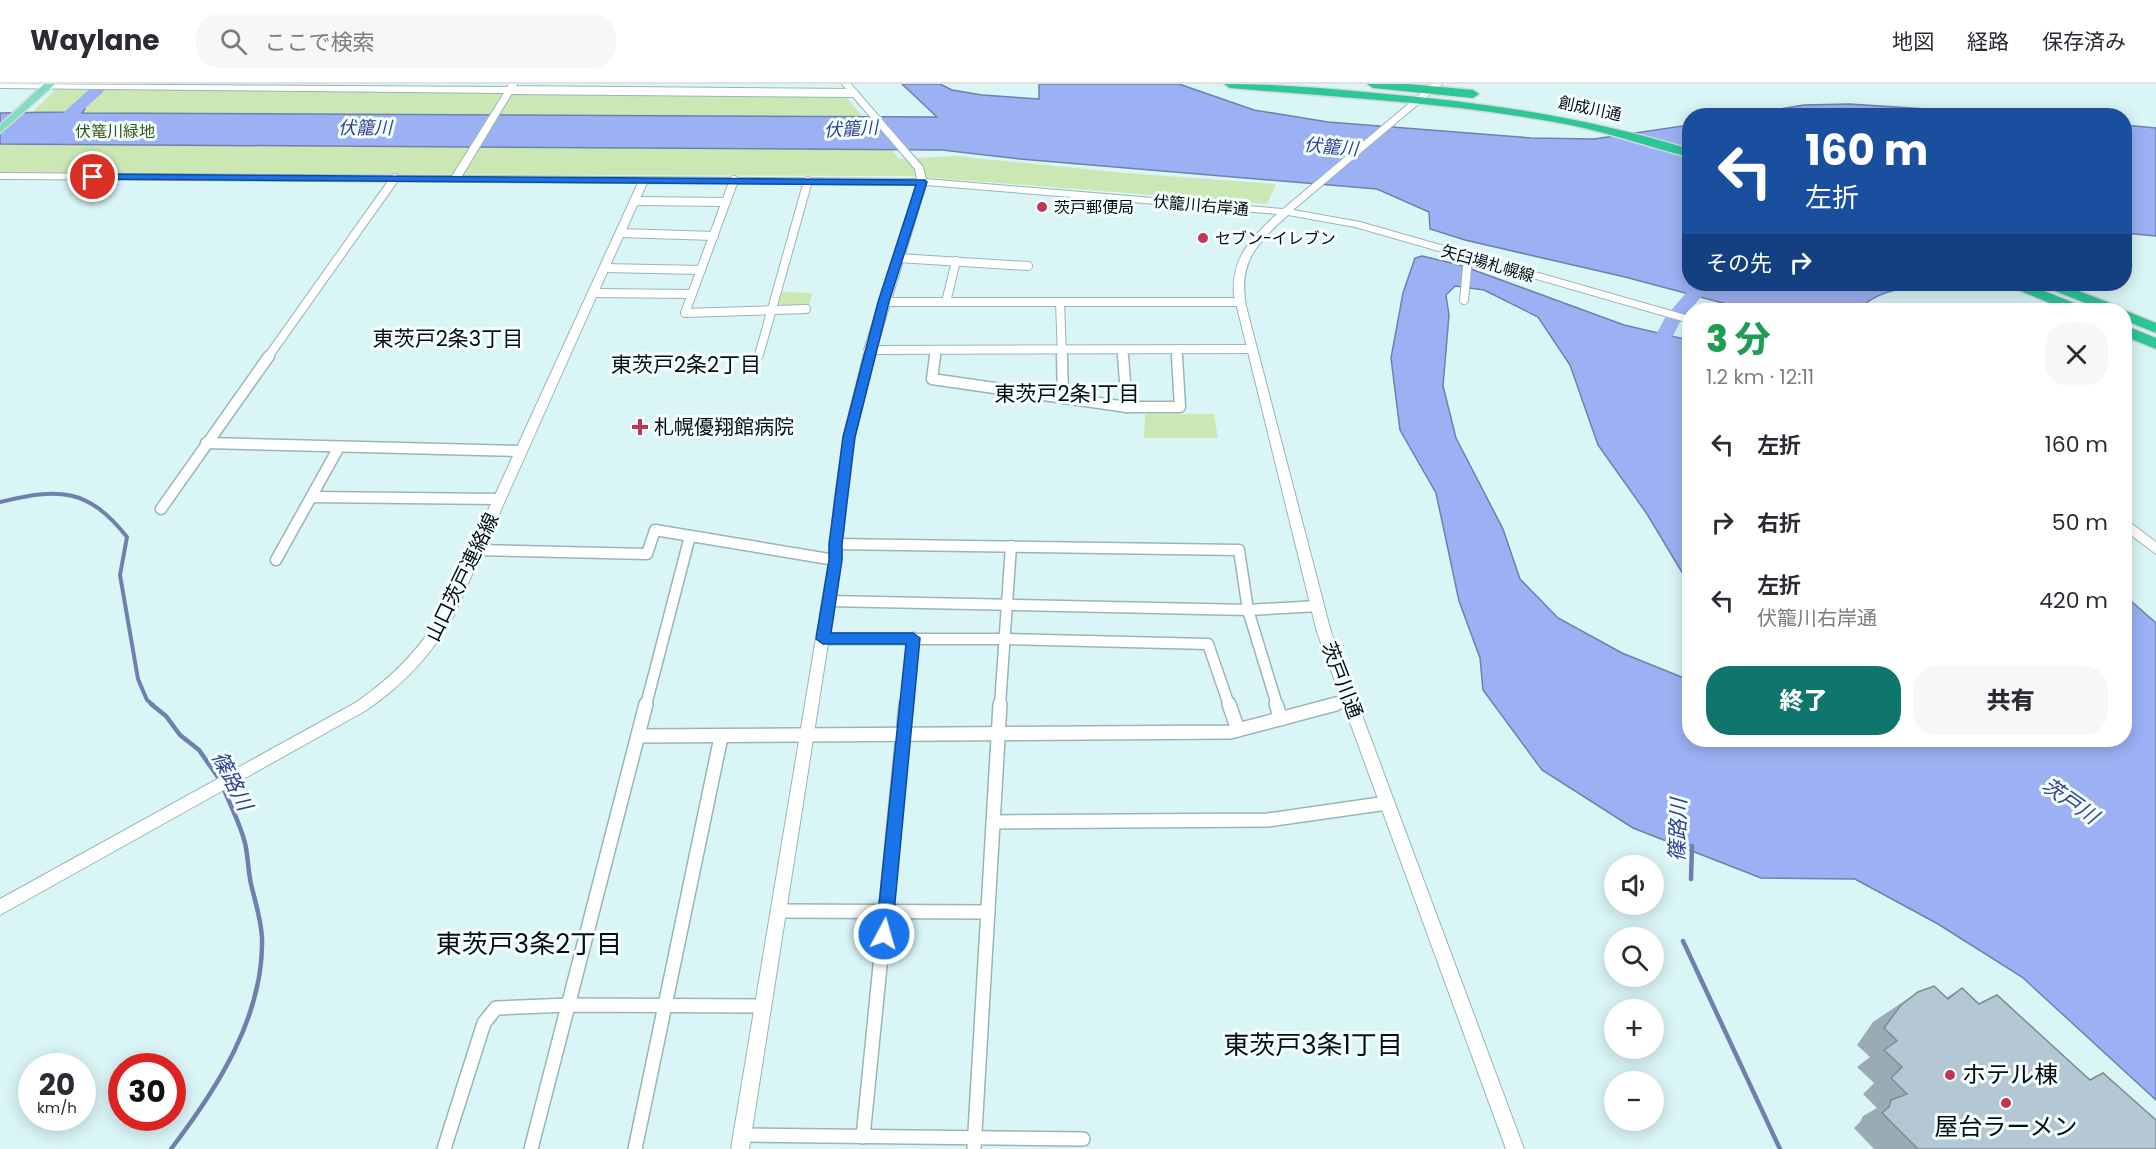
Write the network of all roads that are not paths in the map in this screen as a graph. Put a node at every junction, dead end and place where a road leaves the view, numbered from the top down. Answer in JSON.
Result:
{"nodes":[{"id":1,"x":815,"y":84,"type":"edge"},
{"id":2,"x":846,"y":84,"type":"edge"},
{"id":3,"x":1230,"y":84,"type":"edge"},
{"id":4,"x":1373,"y":84,"type":"edge"},
{"id":5,"x":0,"y":85,"type":"edge"},
{"id":6,"x":43,"y":85,"type":"edge"},
{"id":7,"x":511,"y":87,"type":"edge"},
{"id":8,"x":1434,"y":87,"type":"edge"},
{"id":9,"x":826,"y":93,"type":"junction"},
{"id":10,"x":853,"y":93,"type":"junction"},
{"id":11,"x":1418,"y":100,"type":"junction"},
{"id":12,"x":1558,"y":113,"type":"junction"},
{"id":13,"x":0,"y":120,"type":"edge"},
{"id":14,"x":0,"y":130,"type":"edge"},
{"id":15,"x":1682,"y":140,"type":"edge"},
{"id":16,"x":1682,"y":151,"type":"edge"},
{"id":17,"x":0,"y":176,"type":"edge"},
{"id":18,"x":395,"y":178,"type":"junction"},
{"id":19,"x":456,"y":178,"type":"junction"},
{"id":20,"x":644,"y":180,"type":"junction"},
{"id":21,"x":734,"y":180,"type":"junction"},
{"id":22,"x":808,"y":181,"type":"junction"},
{"id":23,"x":922,"y":182,"type":"junction"},
{"id":24,"x":634,"y":201,"type":"junction"},
{"id":25,"x":726,"y":202,"type":"junction"},
{"id":26,"x":1287,"y":212,"type":"junction"},
{"id":27,"x":620,"y":233,"type":"junction"},
{"id":28,"x":714,"y":236,"type":"junction"},
{"id":29,"x":898,"y":258,"type":"junction"},
{"id":30,"x":956,"y":261,"type":"junction"},
{"id":31,"x":1467,"y":261,"type":"junction"},
{"id":32,"x":1028,"y":266,"type":"dead end"},
{"id":33,"x":604,"y":268,"type":"junction"},
{"id":34,"x":701,"y":270,"type":"junction"},
{"id":35,"x":2033,"y":291,"type":"edge"},
{"id":36,"x":2068,"y":291,"type":"edge"},
{"id":37,"x":593,"y":293,"type":"junction"},
{"id":38,"x":692,"y":294,"type":"junction"},
{"id":39,"x":1465,"y":296,"type":"dead end"},
{"id":40,"x":884,"y":302,"type":"junction"},
{"id":41,"x":946,"y":302,"type":"junction"},
{"id":42,"x":1060,"y":302,"type":"junction"},
{"id":43,"x":1240,"y":302,"type":"junction"},
{"id":44,"x":2062,"y":303,"type":"edge"},
{"id":45,"x":2098,"y":303,"type":"edge"},
{"id":46,"x":771,"y":309,"type":"junction"},
{"id":47,"x":806,"y":309,"type":"dead end"},
{"id":48,"x":1682,"y":318,"type":"edge"},
{"id":49,"x":2132,"y":318,"type":"edge"},
{"id":50,"x":2156,"y":328,"type":"edge"},
{"id":51,"x":2132,"y":334,"type":"edge"},
{"id":52,"x":2156,"y":344,"type":"edge"},
{"id":53,"x":1252,"y":349,"type":"junction"},
{"id":54,"x":870,"y":350,"type":"junction"},
{"id":55,"x":936,"y":350,"type":"junction"},
{"id":56,"x":1062,"y":350,"type":"junction"},
{"id":57,"x":1122,"y":350,"type":"junction"},
{"id":58,"x":1177,"y":350,"type":"junction"},
{"id":59,"x":759,"y":355,"type":"dead end"},
{"id":60,"x":1064,"y":398,"type":"junction"},
{"id":61,"x":1127,"y":407,"type":"junction"},
{"id":62,"x":206,"y":443,"type":"junction"},
{"id":63,"x":339,"y":447,"type":"junction"},
{"id":64,"x":521,"y":451,"type":"junction"},
{"id":65,"x":842,"y":494,"type":"joint"},
{"id":66,"x":311,"y":497,"type":"junction"},
{"id":67,"x":500,"y":500,"type":"junction"},
{"id":68,"x":161,"y":509,"type":"dead end"},
{"id":69,"x":2132,"y":530,"type":"edge"},
{"id":70,"x":690,"y":536,"type":"junction"},
{"id":71,"x":835,"y":544,"type":"junction"},
{"id":72,"x":1011,"y":546,"type":"junction"},
{"id":73,"x":2156,"y":549,"type":"edge"},
{"id":74,"x":477,"y":550,"type":"junction"},
{"id":75,"x":276,"y":560,"type":"dead end"},
{"id":76,"x":836,"y":560,"type":"junction"},
{"id":77,"x":829,"y":601,"type":"junction"},
{"id":78,"x":1007,"y":604,"type":"junction"},
{"id":79,"x":1318,"y":606,"type":"junction"},
{"id":80,"x":1248,"y":610,"type":"junction"},
{"id":81,"x":913,"y":638,"type":"junction"},
{"id":82,"x":823,"y":639,"type":"junction"},
{"id":83,"x":1004,"y":639,"type":"junction"},
{"id":84,"x":1350,"y":700,"type":"junction"},
{"id":85,"x":1281,"y":719,"type":"junction"},
{"id":86,"x":1238,"y":730,"type":"junction"},
{"id":87,"x":998,"y":734,"type":"junction"},
{"id":88,"x":904,"y":735,"type":"junction"},
{"id":89,"x":638,"y":736,"type":"junction"},
{"id":90,"x":807,"y":736,"type":"junction"},
{"id":91,"x":721,"y":737,"type":"junction"},
{"id":92,"x":1387,"y":803,"type":"junction"},
{"id":93,"x":993,"y":822,"type":"junction"},
{"id":94,"x":0,"y":907,"type":"edge"},
{"id":95,"x":779,"y":911,"type":"junction"},
{"id":96,"x":886,"y":911,"type":"junction"},
{"id":97,"x":988,"y":912,"type":"junction"},
{"id":98,"x":568,"y":1005,"type":"junction"},
{"id":99,"x":665,"y":1006,"type":"junction"},
{"id":100,"x":763,"y":1006,"type":"junction"},
{"id":101,"x":863,"y":1137,"type":"junction"},
{"id":102,"x":1083,"y":1139,"type":"dead end"},
{"id":103,"x":741,"y":1142,"type":"edge"},
{"id":104,"x":974,"y":1144,"type":"edge"},
{"id":105,"x":444,"y":1149,"type":"edge"},
{"id":106,"x":531,"y":1149,"type":"edge"},
{"id":107,"x":635,"y":1149,"type":"edge"},
{"id":108,"x":1515,"y":1149,"type":"edge"}],
"edges":[{"from":1,"to":9,"type":"street"},
{"from":2,"to":10,"type":"street"},
{"from":3,"to":11,"type":"highway","name":"創成川通"},
{"from":4,"to":8,"type":"highway","name":"創成川通"},
{"from":5,"to":6,"type":"street"},
{"from":6,"to":7,"type":"street"},
{"from":6,"to":13,"type":"main road"},
{"from":6,"to":14,"type":"main road"},
{"from":7,"to":9,"type":"street"},
{"from":7,"to":19,"type":"street"},
{"from":8,"to":11,"type":"street","name":"茨戸川通"},
{"from":8,"to":12,"type":"highway","name":"創成川通"},
{"from":9,"to":10,"type":"street"},
{"from":10,"to":23,"type":"street"},
{"from":11,"to":12,"type":"highway","name":"創成川通"},
{"from":11,"to":26,"type":"street","name":"茨戸川通"},
{"from":12,"to":15,"type":"highway","name":"創成川通"},
{"from":12,"to":16,"type":"highway","name":"創成川通"},
{"from":17,"to":18,"type":"street","name":"伏籠川右岸通"},
{"from":18,"to":19,"type":"street","name":"伏籠川右岸通"},
{"from":18,"to":62,"type":"street"},
{"from":19,"to":20,"type":"street","name":"伏籠川右岸通"},
{"from":20,"to":21,"type":"street","name":"伏籠川右岸通"},
{"from":20,"to":24,"type":"street","name":"山口茨戸連絡線"},
{"from":21,"to":22,"type":"street","name":"伏籠川右岸通"},
{"from":21,"to":25,"type":"street"},
{"from":22,"to":23,"type":"street","name":"伏籠川右岸通"},
{"from":22,"to":46,"type":"street"},
{"from":23,"to":26,"type":"street","name":"伏籠川右岸通"},
{"from":23,"to":29,"type":"street"},
{"from":24,"to":25,"type":"street"},
{"from":24,"to":27,"type":"street","name":"山口茨戸連絡線"},
{"from":25,"to":28,"type":"street"},
{"from":26,"to":31,"type":"street","name":"矢臼場札幌線"},
{"from":26,"to":43,"type":"street","name":"茨戸川通"},
{"from":27,"to":28,"type":"street"},
{"from":27,"to":33,"type":"street","name":"山口茨戸連絡線"},
{"from":28,"to":34,"type":"street"},
{"from":29,"to":30,"type":"street"},
{"from":29,"to":40,"type":"street"},
{"from":30,"to":32,"type":"street"},
{"from":30,"to":41,"type":"street"},
{"from":31,"to":39,"type":"street"},
{"from":31,"to":48,"type":"street","name":"矢臼場札幌線"},
{"from":33,"to":34,"type":"street"},
{"from":33,"to":37,"type":"street","name":"山口茨戸連絡線"},
{"from":34,"to":38,"type":"street"},
{"from":35,"to":44,"type":"highway"},
{"from":36,"to":45,"type":"highway"},
{"from":37,"to":38,"type":"street"},
{"from":37,"to":64,"type":"street","name":"山口茨戸連絡線"},
{"from":38,"to":46,"type":"street"},
{"from":40,"to":41,"type":"street"},
{"from":40,"to":54,"type":"street"},
{"from":41,"to":42,"type":"street"},
{"from":42,"to":43,"type":"street"},
{"from":42,"to":56,"type":"street"},
{"from":43,"to":53,"type":"street","name":"茨戸川通"},
{"from":46,"to":47,"type":"street"},
{"from":46,"to":59,"type":"street"},
{"from":49,"to":50,"type":"highway"},
{"from":51,"to":52,"type":"highway"},
{"from":53,"to":58,"type":"street"},
{"from":53,"to":79,"type":"street","name":"茨戸川通"},
{"from":54,"to":55,"type":"street"},
{"from":54,"to":65,"type":"street"},
{"from":55,"to":56,"type":"street"},
{"from":55,"to":60,"type":"street"},
{"from":56,"to":57,"type":"street"},
{"from":56,"to":60,"type":"street"},
{"from":57,"to":58,"type":"street"},
{"from":57,"to":61,"type":"street"},
{"from":58,"to":61,"type":"street"},
{"from":60,"to":61,"type":"street"},
{"from":62,"to":63,"type":"street"},
{"from":62,"to":68,"type":"street"},
{"from":63,"to":64,"type":"street"},
{"from":63,"to":66,"type":"street"},
{"from":64,"to":67,"type":"street","name":"山口茨戸連絡線"},
{"from":65,"to":71,"type":"street"},
{"from":66,"to":67,"type":"street"},
{"from":66,"to":75,"type":"street"},
{"from":67,"to":74,"type":"street","name":"山口茨戸連絡線"},
{"from":69,"to":73,"type":"street"},
{"from":70,"to":74,"type":"street"},
{"from":70,"to":76,"type":"street"},
{"from":70,"to":89,"type":"street"},
{"from":71,"to":72,"type":"street"},
{"from":71,"to":76,"type":"street"},
{"from":72,"to":78,"type":"street"},
{"from":72,"to":80,"type":"street"},
{"from":74,"to":94,"type":"street","name":"山口茨戸連絡線"},
{"from":76,"to":77,"type":"street"},
{"from":77,"to":78,"type":"street"},
{"from":77,"to":82,"type":"street"},
{"from":78,"to":80,"type":"street"},
{"from":78,"to":83,"type":"street"},
{"from":79,"to":80,"type":"street"},
{"from":79,"to":84,"type":"street","name":"茨戸川通"},
{"from":80,"to":85,"type":"street"},
{"from":81,"to":82,"type":"street"},
{"from":81,"to":83,"type":"street"},
{"from":81,"to":88,"type":"street"},
{"from":82,"to":90,"type":"street"},
{"from":83,"to":86,"type":"street"},
{"from":83,"to":87,"type":"street"},
{"from":84,"to":85,"type":"street"},
{"from":84,"to":92,"type":"street","name":"茨戸川通"},
{"from":85,"to":86,"type":"street"},
{"from":86,"to":87,"type":"street"},
{"from":87,"to":88,"type":"street"},
{"from":87,"to":93,"type":"street"},
{"from":88,"to":90,"type":"street"},
{"from":88,"to":96,"type":"street"},
{"from":89,"to":91,"type":"street"},
{"from":89,"to":98,"type":"street"},
{"from":90,"to":91,"type":"street"},
{"from":90,"to":95,"type":"street"},
{"from":91,"to":99,"type":"street"},
{"from":92,"to":93,"type":"street"},
{"from":92,"to":108,"type":"street","name":"茨戸川通"},
{"from":93,"to":97,"type":"street"},
{"from":95,"to":96,"type":"street"},
{"from":95,"to":100,"type":"street"},
{"from":96,"to":97,"type":"street"},
{"from":96,"to":101,"type":"street"},
{"from":97,"to":104,"type":"street"},
{"from":98,"to":99,"type":"street"},
{"from":98,"to":105,"type":"street"},
{"from":98,"to":106,"type":"street"},
{"from":99,"to":100,"type":"street"},
{"from":99,"to":107,"type":"street"},
{"from":100,"to":103,"type":"street"},
{"from":101,"to":103,"type":"street"},
{"from":101,"to":104,"type":"street"},
{"from":102,"to":104,"type":"street"}]}
